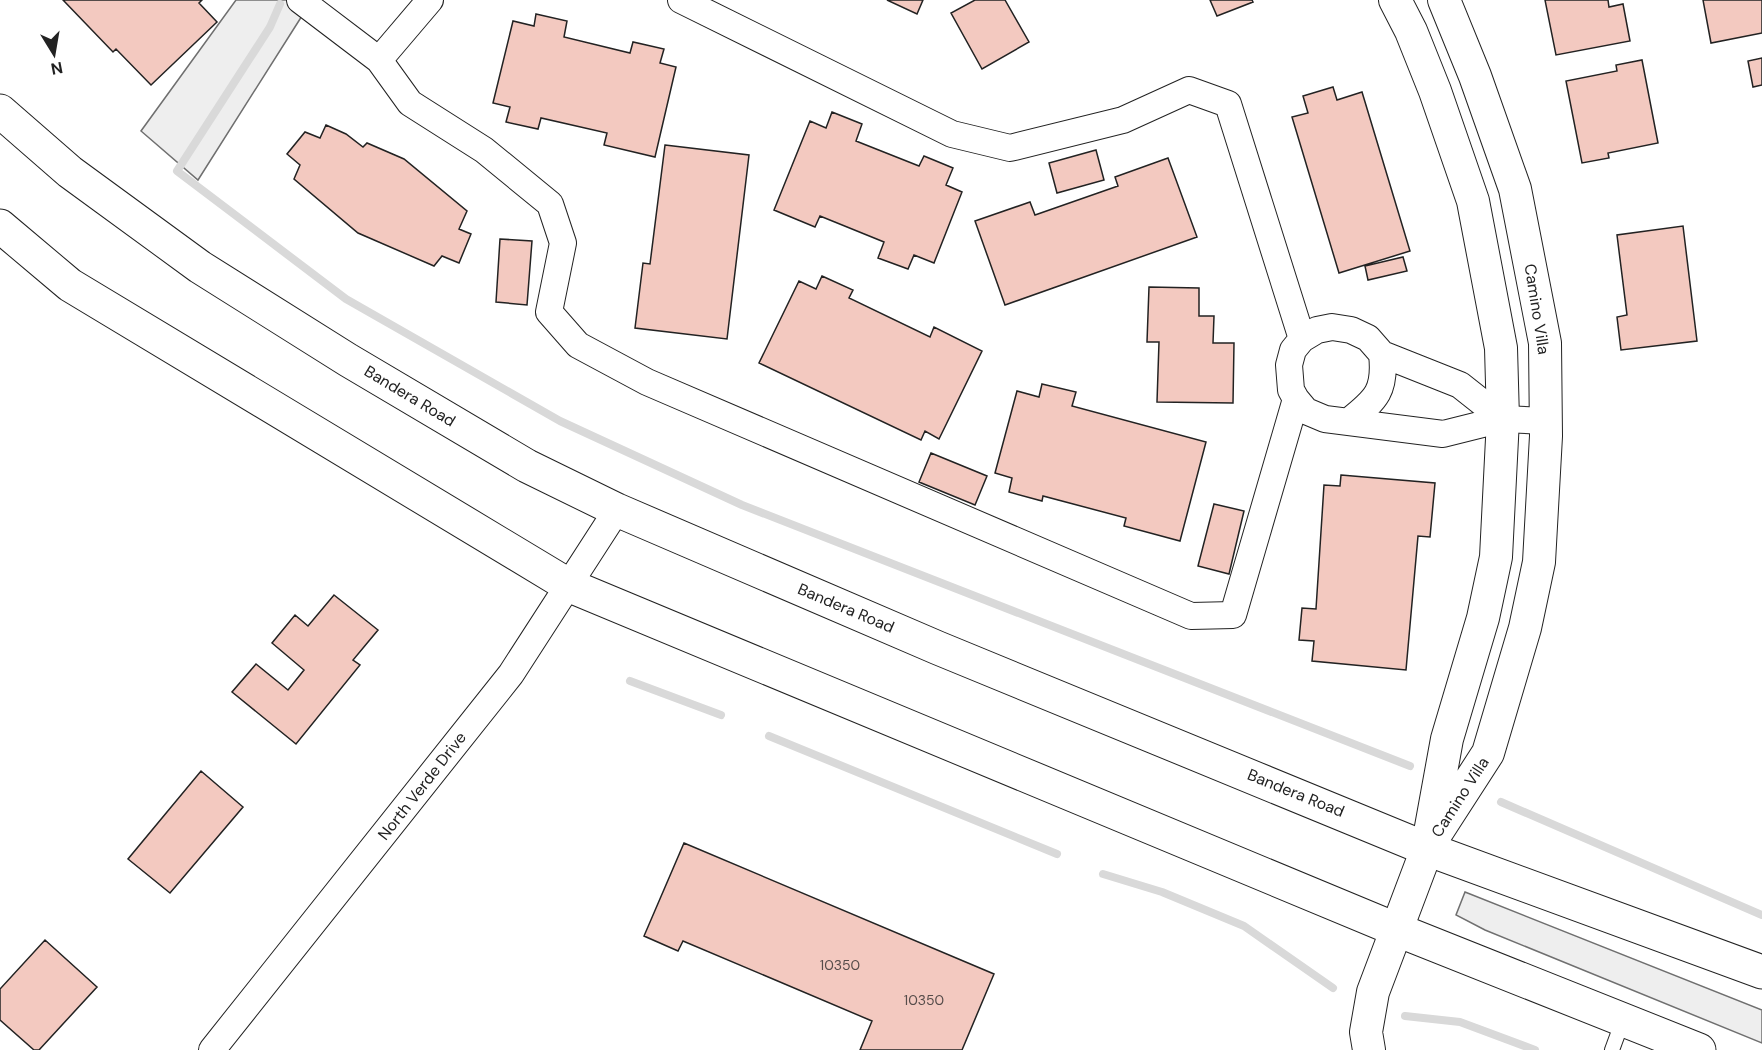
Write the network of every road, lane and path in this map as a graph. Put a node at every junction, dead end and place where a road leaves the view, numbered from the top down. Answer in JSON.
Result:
{"nodes":[{"id":1,"x":300,"y":0,"type":"edge"},
{"id":2,"x":430,"y":0,"type":"edge"},
{"id":3,"x":681,"y":0,"type":"edge"},
{"id":4,"x":1395,"y":0,"type":"edge"},
{"id":5,"x":1444,"y":0,"type":"edge"},
{"id":6,"x":379,"y":60,"type":"junction"},
{"id":7,"x":0,"y":111,"type":"edge"},
{"id":8,"x":0,"y":226,"type":"edge"},
{"id":9,"x":1302,"y":339,"type":"junction"},
{"id":10,"x":1382,"y":354,"type":"junction"},
{"id":11,"x":1296,"y":399,"type":"junction"},
{"id":12,"x":1503,"y":419,"type":"junction"},
{"id":13,"x":1349,"y":421,"type":"junction"},
{"id":14,"x":1545,"y":421,"type":"junction"},
{"id":15,"x":617,"y":510,"type":"junction"},
{"id":16,"x":568,"y":585,"type":"junction"},
{"id":17,"x":1427,"y":849,"type":"junction"},
{"id":18,"x":1395,"y":929,"type":"junction"},
{"id":19,"x":1762,"y":972,"type":"edge"},
{"id":20,"x":1623,"y":1020,"type":"junction"},
{"id":21,"x":212,"y":1050,"type":"edge"},
{"id":22,"x":1369,"y":1050,"type":"edge"},
{"id":23,"x":1612,"y":1050,"type":"edge"},
{"id":24,"x":1699,"y":1050,"type":"edge"}],
"edges":[{"from":1,"to":6,"type":"street"},
{"from":2,"to":6,"type":"street"},
{"from":3,"to":9,"type":"street"},
{"from":4,"to":12,"type":"street","name":"Camino Villa"},
{"from":5,"to":14,"type":"street","name":"Camino Villa"},
{"from":6,"to":11,"type":"street"},
{"from":7,"to":15,"type":"main road","name":"Bandera Road"},
{"from":8,"to":16,"type":"main road"},
{"from":9,"to":10,"type":"street"},
{"from":9,"to":11,"type":"street"},
{"from":10,"to":12,"type":"street"},
{"from":10,"to":13,"type":"street"},
{"from":11,"to":13,"type":"street"},
{"from":12,"to":13,"type":"street"},
{"from":12,"to":14,"type":"street"},
{"from":12,"to":17,"type":"street","name":"Camino Villa"},
{"from":14,"to":17,"type":"street","name":"Camino Villa"},
{"from":15,"to":16,"type":"street","name":"North Verde Drive"},
{"from":15,"to":17,"type":"main road","name":"Bandera Road"},
{"from":16,"to":18,"type":"main road"},
{"from":16,"to":21,"type":"street","name":"North Verde Drive"},
{"from":17,"to":18,"type":"street"},
{"from":17,"to":19,"type":"main road","name":"Bandera Road"},
{"from":18,"to":20,"type":"main road"},
{"from":18,"to":22,"type":"street"},
{"from":20,"to":23,"type":"lane"},
{"from":20,"to":24,"type":"main road"}]}
